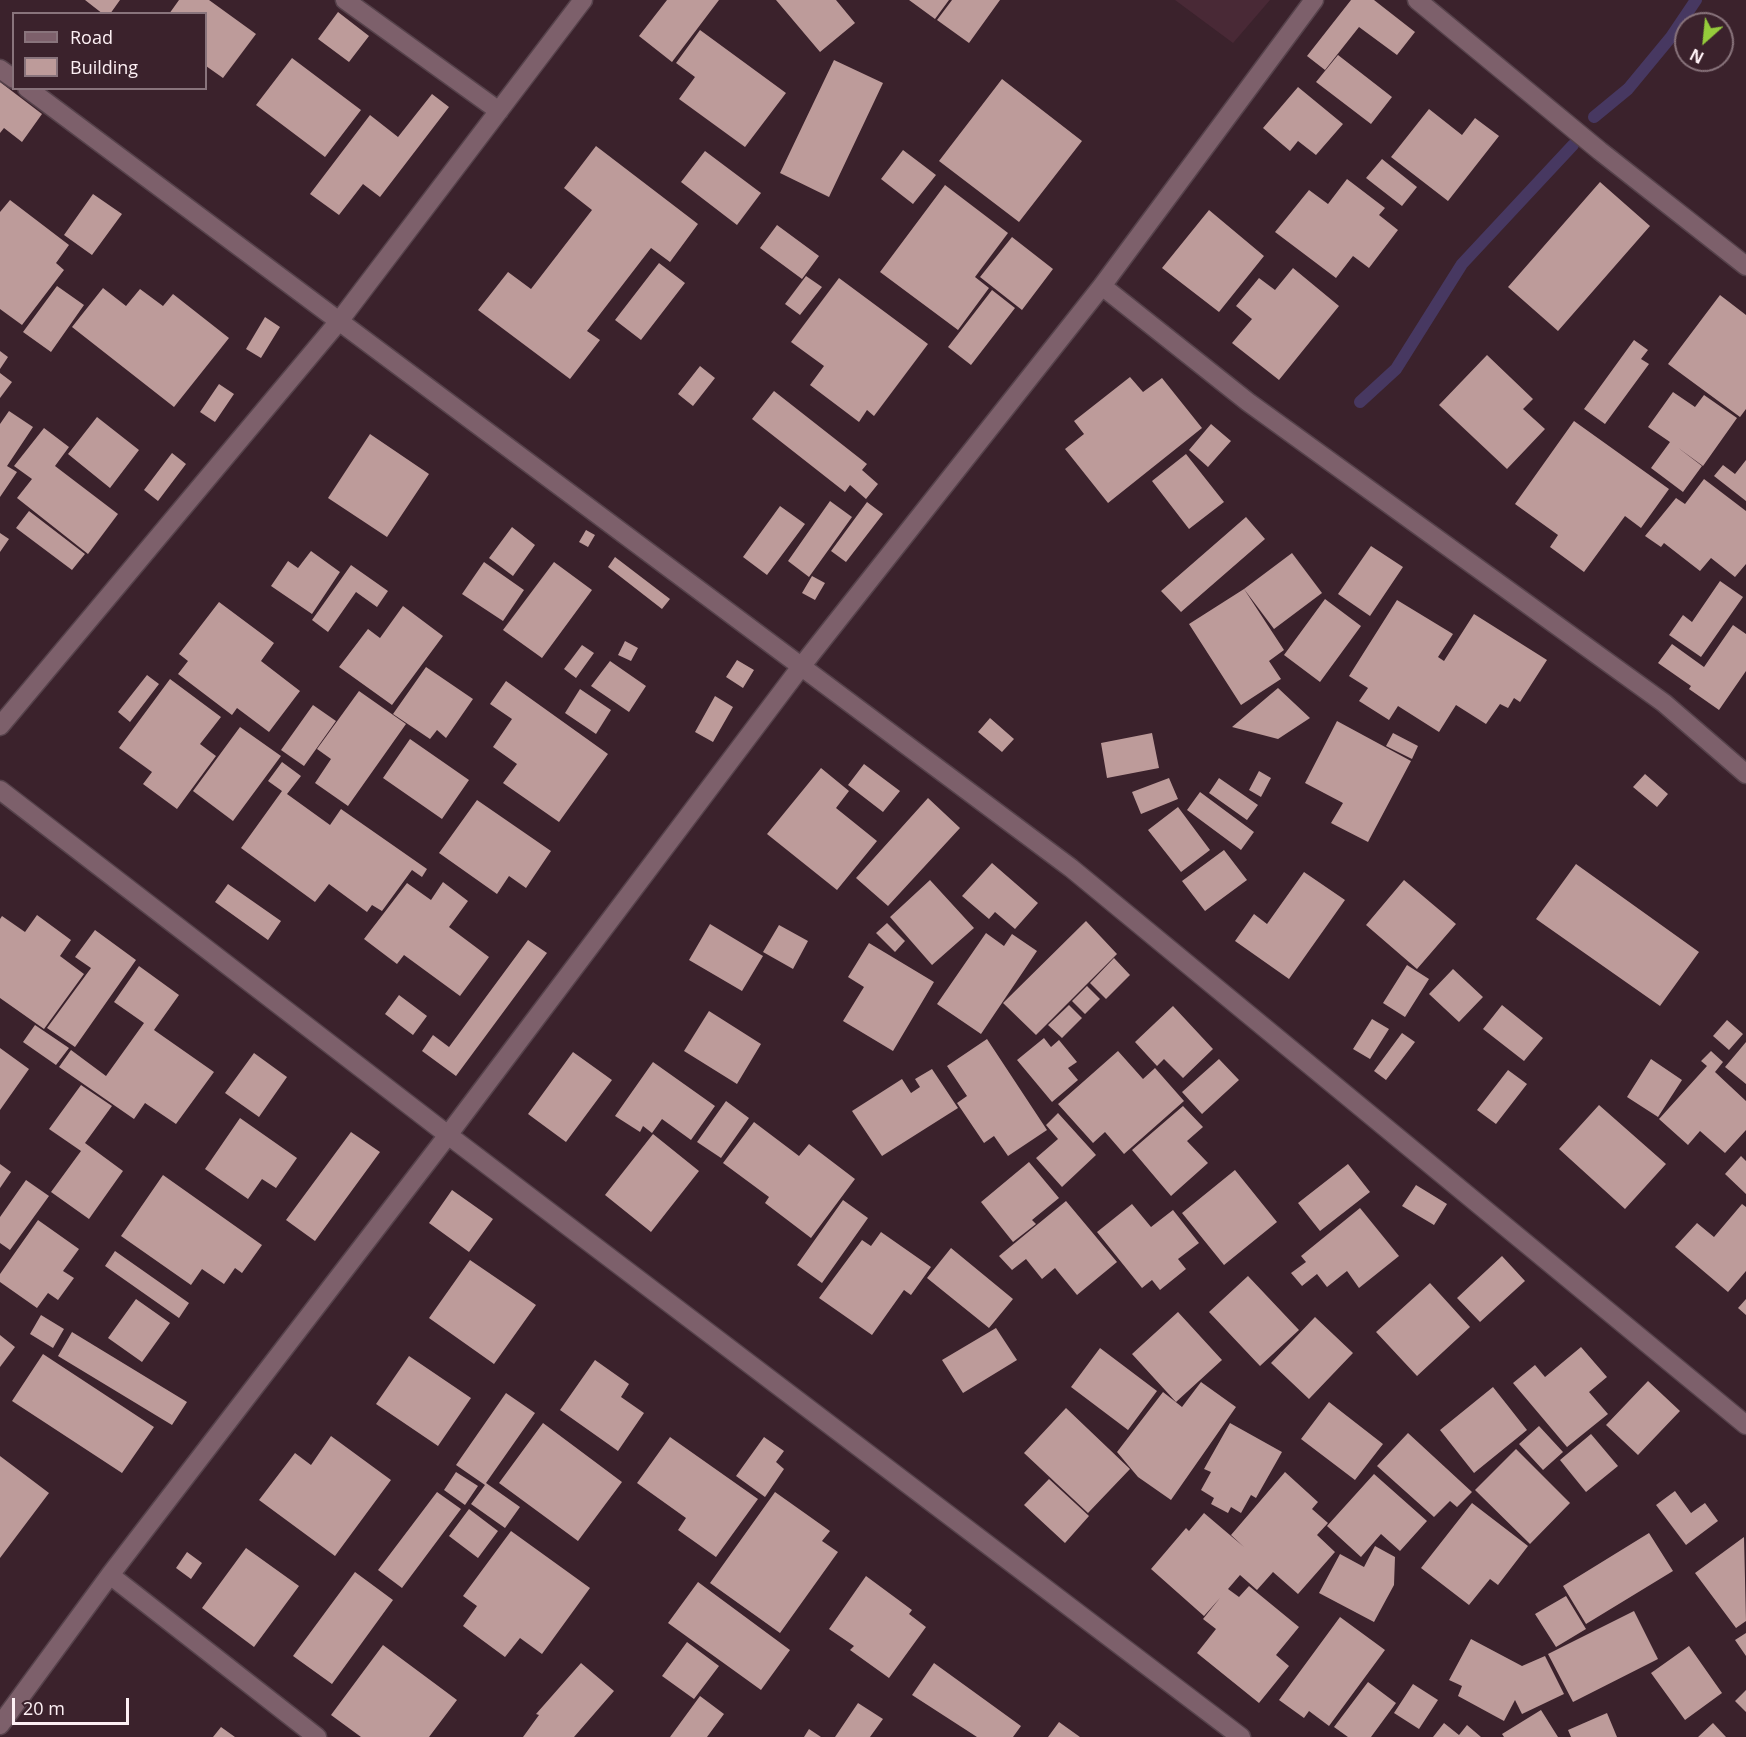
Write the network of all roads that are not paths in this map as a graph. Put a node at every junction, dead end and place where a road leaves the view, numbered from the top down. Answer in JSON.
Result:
{"nodes":[{"id":1,"x":345,"y":0,"type":"edge"},
{"id":2,"x":583,"y":0,"type":"edge"},
{"id":3,"x":1314,"y":0,"type":"edge"},
{"id":4,"x":1417,"y":0,"type":"edge"},
{"id":5,"x":30,"y":90,"type":"edge"},
{"id":6,"x":499,"y":111,"type":"junction"},
{"id":7,"x":1746,"y":266,"type":"edge"},
{"id":8,"x":1102,"y":286,"type":"junction"},
{"id":9,"x":339,"y":320,"type":"junction"},
{"id":10,"x":800,"y":668,"type":"junction"},
{"id":11,"x":0,"y":726,"type":"edge"},
{"id":12,"x":1746,"y":774,"type":"edge"},
{"id":13,"x":0,"y":790,"type":"edge"},
{"id":14,"x":448,"y":1135,"type":"junction"},
{"id":15,"x":1746,"y":1425,"type":"edge"},
{"id":16,"x":110,"y":1575,"type":"junction"},
{"id":17,"x":0,"y":1725,"type":"edge"},
{"id":18,"x":317,"y":1737,"type":"edge"},
{"id":19,"x":1241,"y":1737,"type":"edge"}],
"edges":[{"from":1,"to":6,"type":"street"},
{"from":2,"to":6,"type":"street"},
{"from":3,"to":8,"type":"street"},
{"from":4,"to":7,"type":"street"},
{"from":5,"to":9,"type":"street"},
{"from":6,"to":9,"type":"street"},
{"from":8,"to":10,"type":"street"},
{"from":8,"to":12,"type":"street"},
{"from":9,"to":10,"type":"street"},
{"from":9,"to":11,"type":"street"},
{"from":10,"to":14,"type":"street"},
{"from":10,"to":15,"type":"street"},
{"from":13,"to":14,"type":"street"},
{"from":14,"to":16,"type":"street"},
{"from":14,"to":19,"type":"street"},
{"from":16,"to":17,"type":"street"},
{"from":16,"to":18,"type":"street"}]}
